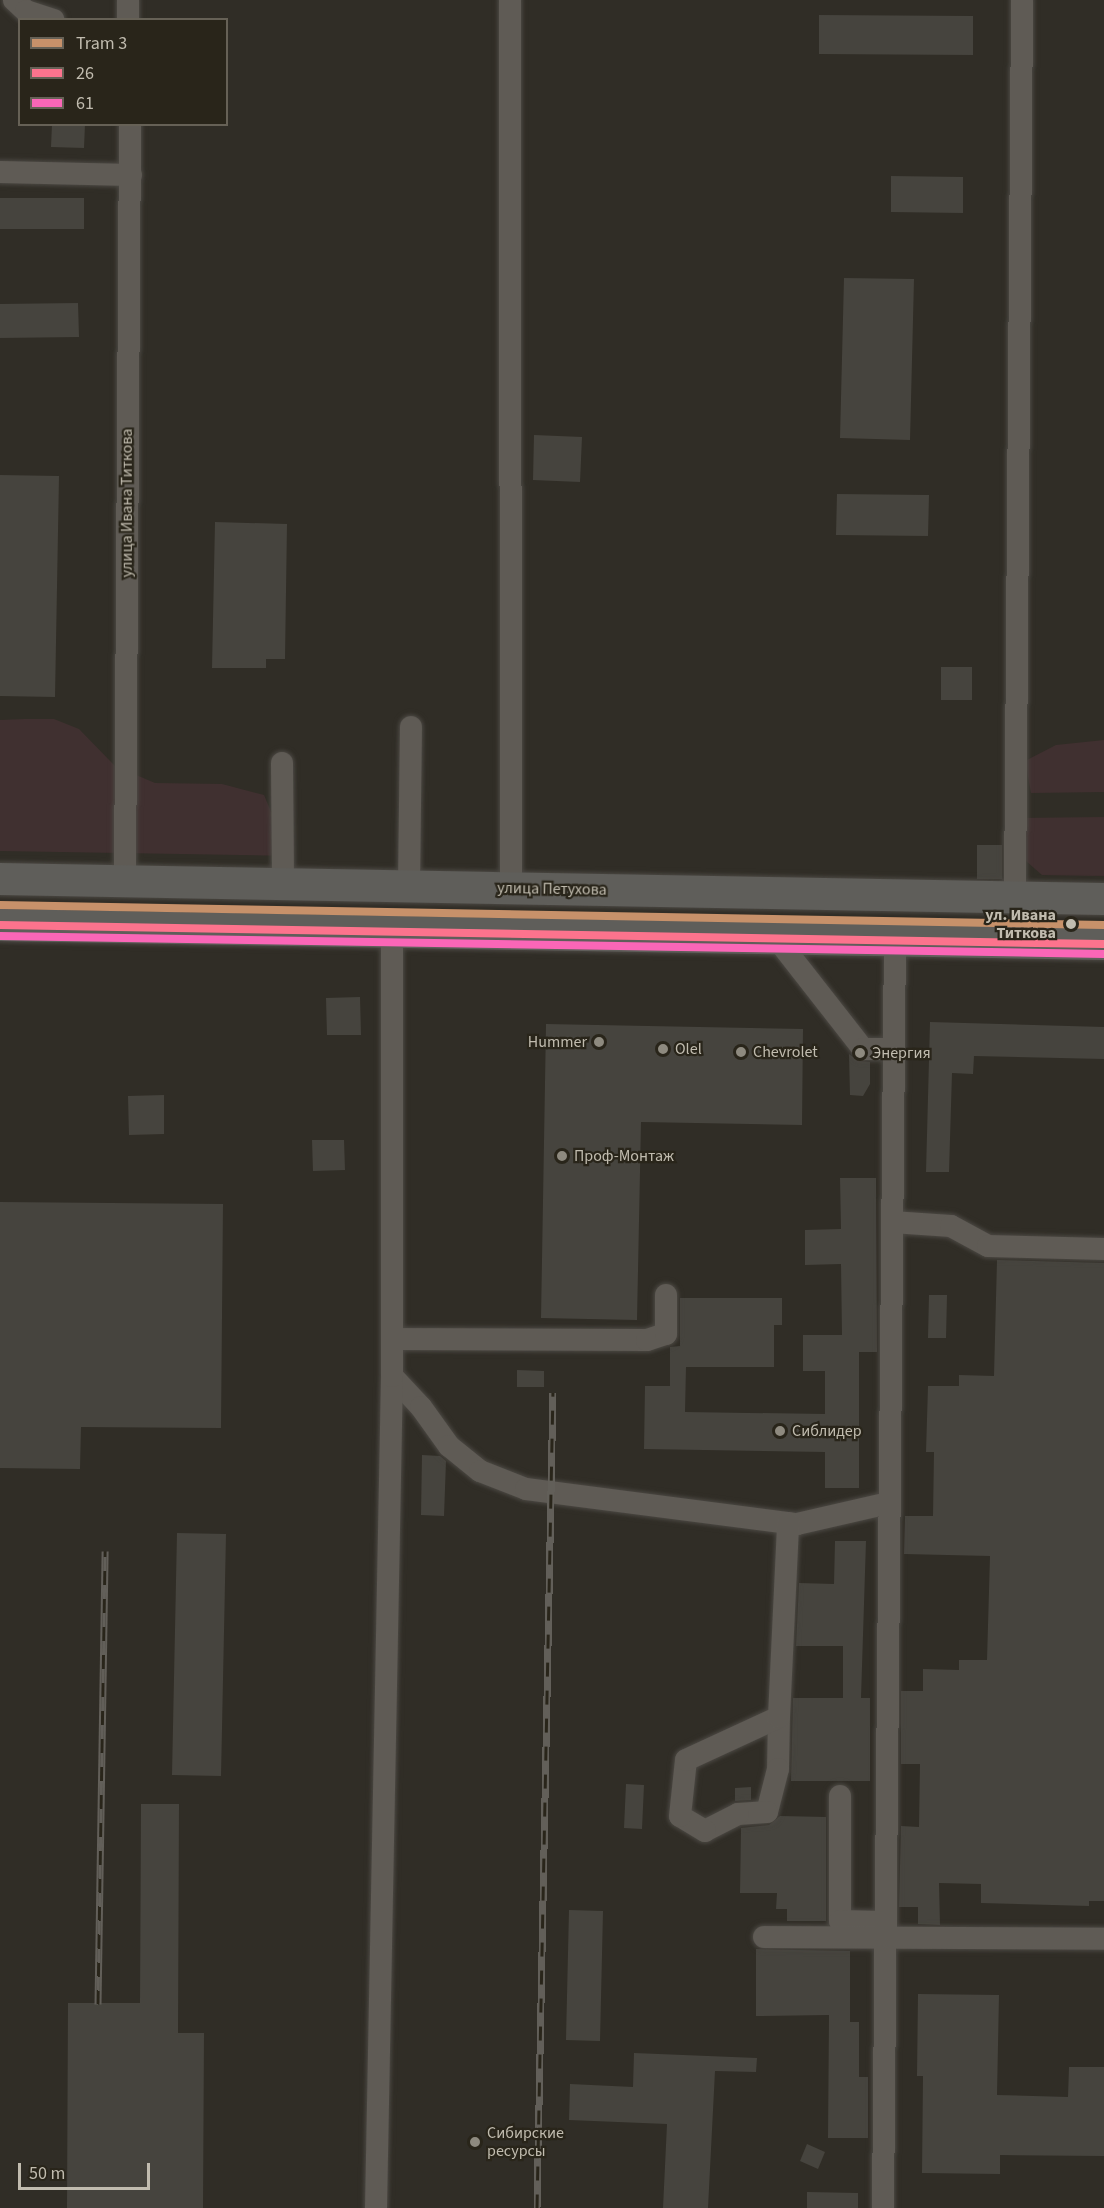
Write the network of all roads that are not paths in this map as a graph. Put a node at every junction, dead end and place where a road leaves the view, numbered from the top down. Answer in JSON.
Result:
{"nodes":[{"id":1,"x":14,"y":0,"type":"edge"},
{"id":2,"x":128,"y":0,"type":"edge"},
{"id":3,"x":510,"y":0,"type":"edge"},
{"id":4,"x":1022,"y":0,"type":"edge"},
{"id":5,"x":48,"y":18,"type":"edge"},
{"id":6,"x":128,"y":18,"type":"edge"},
{"id":7,"x":130,"y":126,"type":"edge"},
{"id":8,"x":0,"y":172,"type":"edge"},
{"id":9,"x":131,"y":175,"type":"junction"},
{"id":10,"x":411,"y":727,"type":"dead end"},
{"id":11,"x":282,"y":763,"type":"dead end"},
{"id":12,"x":0,"y":879,"type":"edge"},
{"id":13,"x":125,"y":882,"type":"junction"},
{"id":14,"x":284,"y":884,"type":"junction"},
{"id":15,"x":409,"y":887,"type":"junction"},
{"id":16,"x":511,"y":888,"type":"junction"},
{"id":17,"x":1015,"y":897,"type":"junction"},
{"id":18,"x":1104,"y":899,"type":"edge"},
{"id":19,"x":0,"y":925,"type":"edge"},
{"id":20,"x":392,"y":930,"type":"junction"},
{"id":21,"x":777,"y":939,"type":"junction"},
{"id":22,"x":895,"y":941,"type":"junction"},
{"id":23,"x":1104,"y":944,"type":"edge"},
{"id":24,"x":893,"y":1049,"type":"junction"},
{"id":25,"x":892,"y":1222,"type":"junction"},
{"id":26,"x":1104,"y":1249,"type":"edge"},
{"id":27,"x":666,"y":1295,"type":"dead end"},
{"id":28,"x":392,"y":1339,"type":"junction"},
{"id":29,"x":392,"y":1376,"type":"junction"},
{"id":30,"x":889,"y":1503,"type":"junction"},
{"id":31,"x":788,"y":1522,"type":"junction"},
{"id":32,"x":779,"y":1717,"type":"junction"},
{"id":33,"x":840,"y":1796,"type":"dead end"},
{"id":34,"x":885,"y":1930,"type":"junction"},
{"id":35,"x":764,"y":1937,"type":"dead end"},
{"id":36,"x":1104,"y":1939,"type":"edge"},
{"id":37,"x":376,"y":2208,"type":"edge"},
{"id":38,"x":883,"y":2208,"type":"edge"}],
"edges":[{"from":1,"to":5,"type":"street"},
{"from":2,"to":6,"type":"street"},
{"from":3,"to":16,"type":"street"},
{"from":4,"to":17,"type":"street"},
{"from":7,"to":9,"type":"street","name":"улица Ивана Титкова"},
{"from":8,"to":9,"type":"street"},
{"from":9,"to":13,"type":"street","name":"улица Ивана Титкова"},
{"from":10,"to":15,"type":"street"},
{"from":11,"to":14,"type":"street"},
{"from":12,"to":13,"type":"highway","name":"улица Петухова"},
{"from":13,"to":14,"type":"highway","name":"улица Петухова"},
{"from":14,"to":15,"type":"highway","name":"улица Петухова"},
{"from":15,"to":16,"type":"highway","name":"улица Петухова"},
{"from":16,"to":17,"type":"highway","name":"улица Петухова"},
{"from":17,"to":18,"type":"highway","name":"улица Петухова"},
{"from":19,"to":20,"type":"highway"},
{"from":20,"to":21,"type":"highway"},
{"from":20,"to":28,"type":"street"},
{"from":21,"to":22,"type":"highway"},
{"from":21,"to":24,"type":"street"},
{"from":22,"to":23,"type":"highway"},
{"from":22,"to":24,"type":"street"},
{"from":24,"to":25,"type":"street"},
{"from":25,"to":26,"type":"street"},
{"from":25,"to":30,"type":"street"},
{"from":27,"to":28,"type":"street"},
{"from":28,"to":29,"type":"street"},
{"from":29,"to":31,"type":"street"},
{"from":29,"to":37,"type":"street"},
{"from":30,"to":31,"type":"street"},
{"from":30,"to":34,"type":"street"},
{"from":31,"to":32,"type":"street"},
{"from":32,"to":32,"type":"street"},
{"from":33,"to":34,"type":"street"},
{"from":34,"to":35,"type":"street"},
{"from":34,"to":36,"type":"street"},
{"from":34,"to":38,"type":"street"}]}
